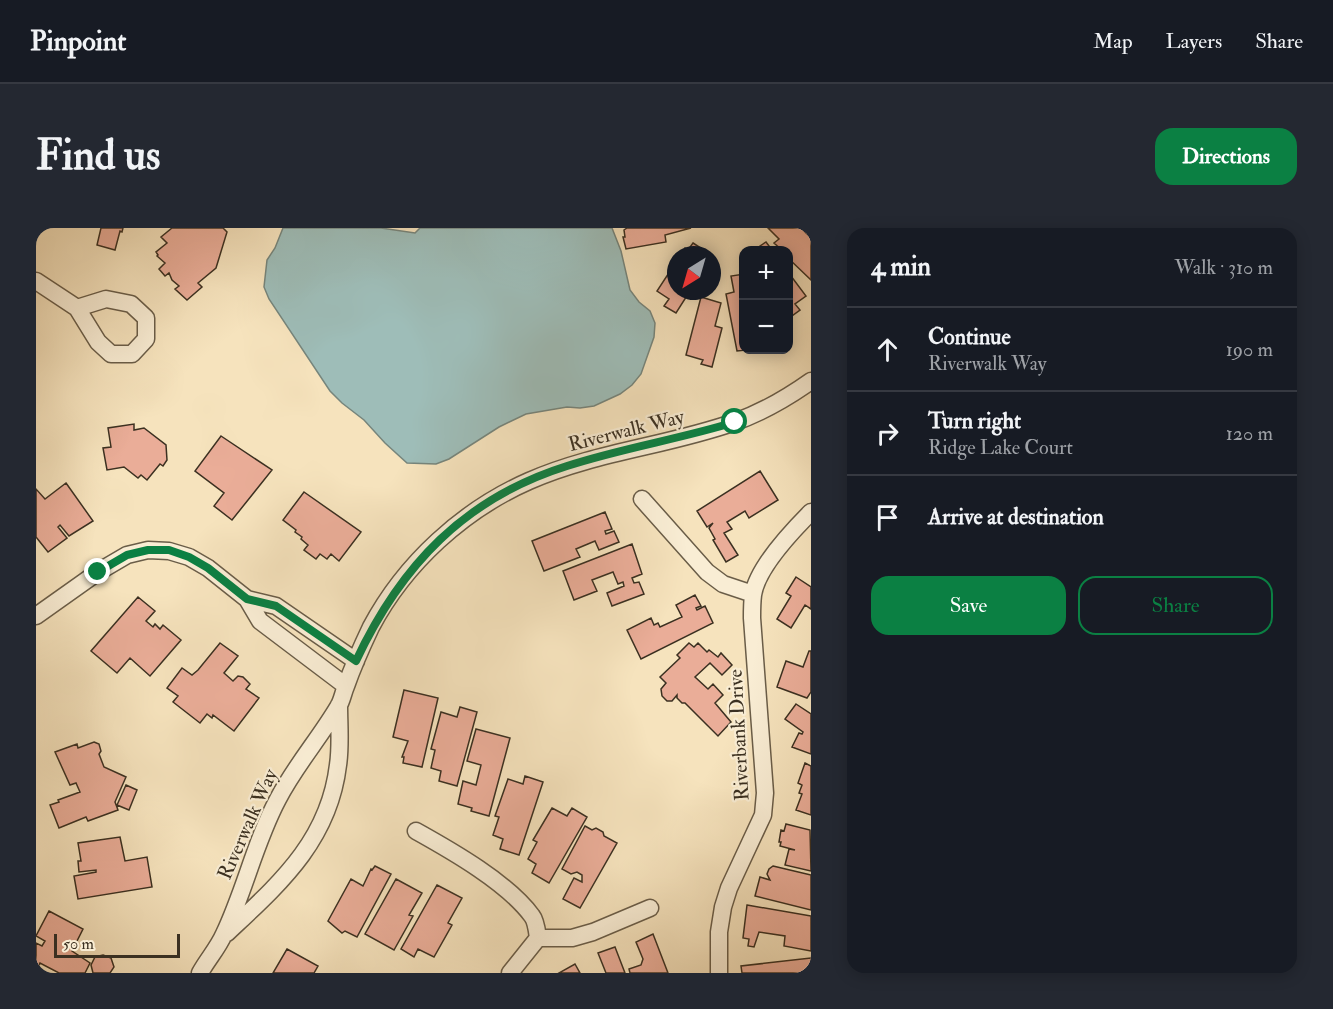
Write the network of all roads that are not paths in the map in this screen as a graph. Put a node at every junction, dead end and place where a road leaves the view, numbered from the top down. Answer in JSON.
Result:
{"nodes":[{"id":1,"x":36,"y":281,"type":"edge"},
{"id":2,"x":77,"y":308,"type":"dead end"},
{"id":3,"x":811,"y":381,"type":"edge"},
{"id":4,"x":642,"y":499,"type":"dead end"},
{"id":5,"x":811,"y":512,"type":"edge"},
{"id":6,"x":753,"y":594,"type":"junction"},
{"id":7,"x":247,"y":599,"type":"junction"},
{"id":8,"x":36,"y":616,"type":"edge"},
{"id":9,"x":356,"y":661,"type":"junction"},
{"id":10,"x":346,"y":686,"type":"junction"},
{"id":11,"x":339,"y":705,"type":"junction"},
{"id":12,"x":416,"y":831,"type":"dead end"},
{"id":13,"x":650,"y":908,"type":"dead end"},
{"id":14,"x":224,"y":936,"type":"junction"},
{"id":15,"x":538,"y":938,"type":"junction"},
{"id":16,"x":200,"y":973,"type":"edge"},
{"id":17,"x":510,"y":973,"type":"edge"},
{"id":18,"x":719,"y":973,"type":"edge"}],
"edges":[{"from":1,"to":2,"type":"street"},
{"from":3,"to":9,"type":"street","name":"Riverwalk Way"},
{"from":4,"to":6,"type":"street"},
{"from":5,"to":6,"type":"street","name":"Riverbank Drive"},
{"from":6,"to":18,"type":"street","name":"Riverbank Drive"},
{"from":7,"to":8,"type":"street"},
{"from":7,"to":9,"type":"street"},
{"from":7,"to":10,"type":"street"},
{"from":9,"to":10,"type":"street","name":"Riverwalk Way"},
{"from":10,"to":11,"type":"street","name":"Riverwalk Way"},
{"from":11,"to":14,"type":"street","name":"Riverwalk Way"},
{"from":11,"to":14,"type":"street","name":"Riverwalk Way"},
{"from":12,"to":15,"type":"street"},
{"from":13,"to":15,"type":"street"},
{"from":14,"to":16,"type":"street","name":"Riverwalk Way"},
{"from":15,"to":17,"type":"street"}]}
